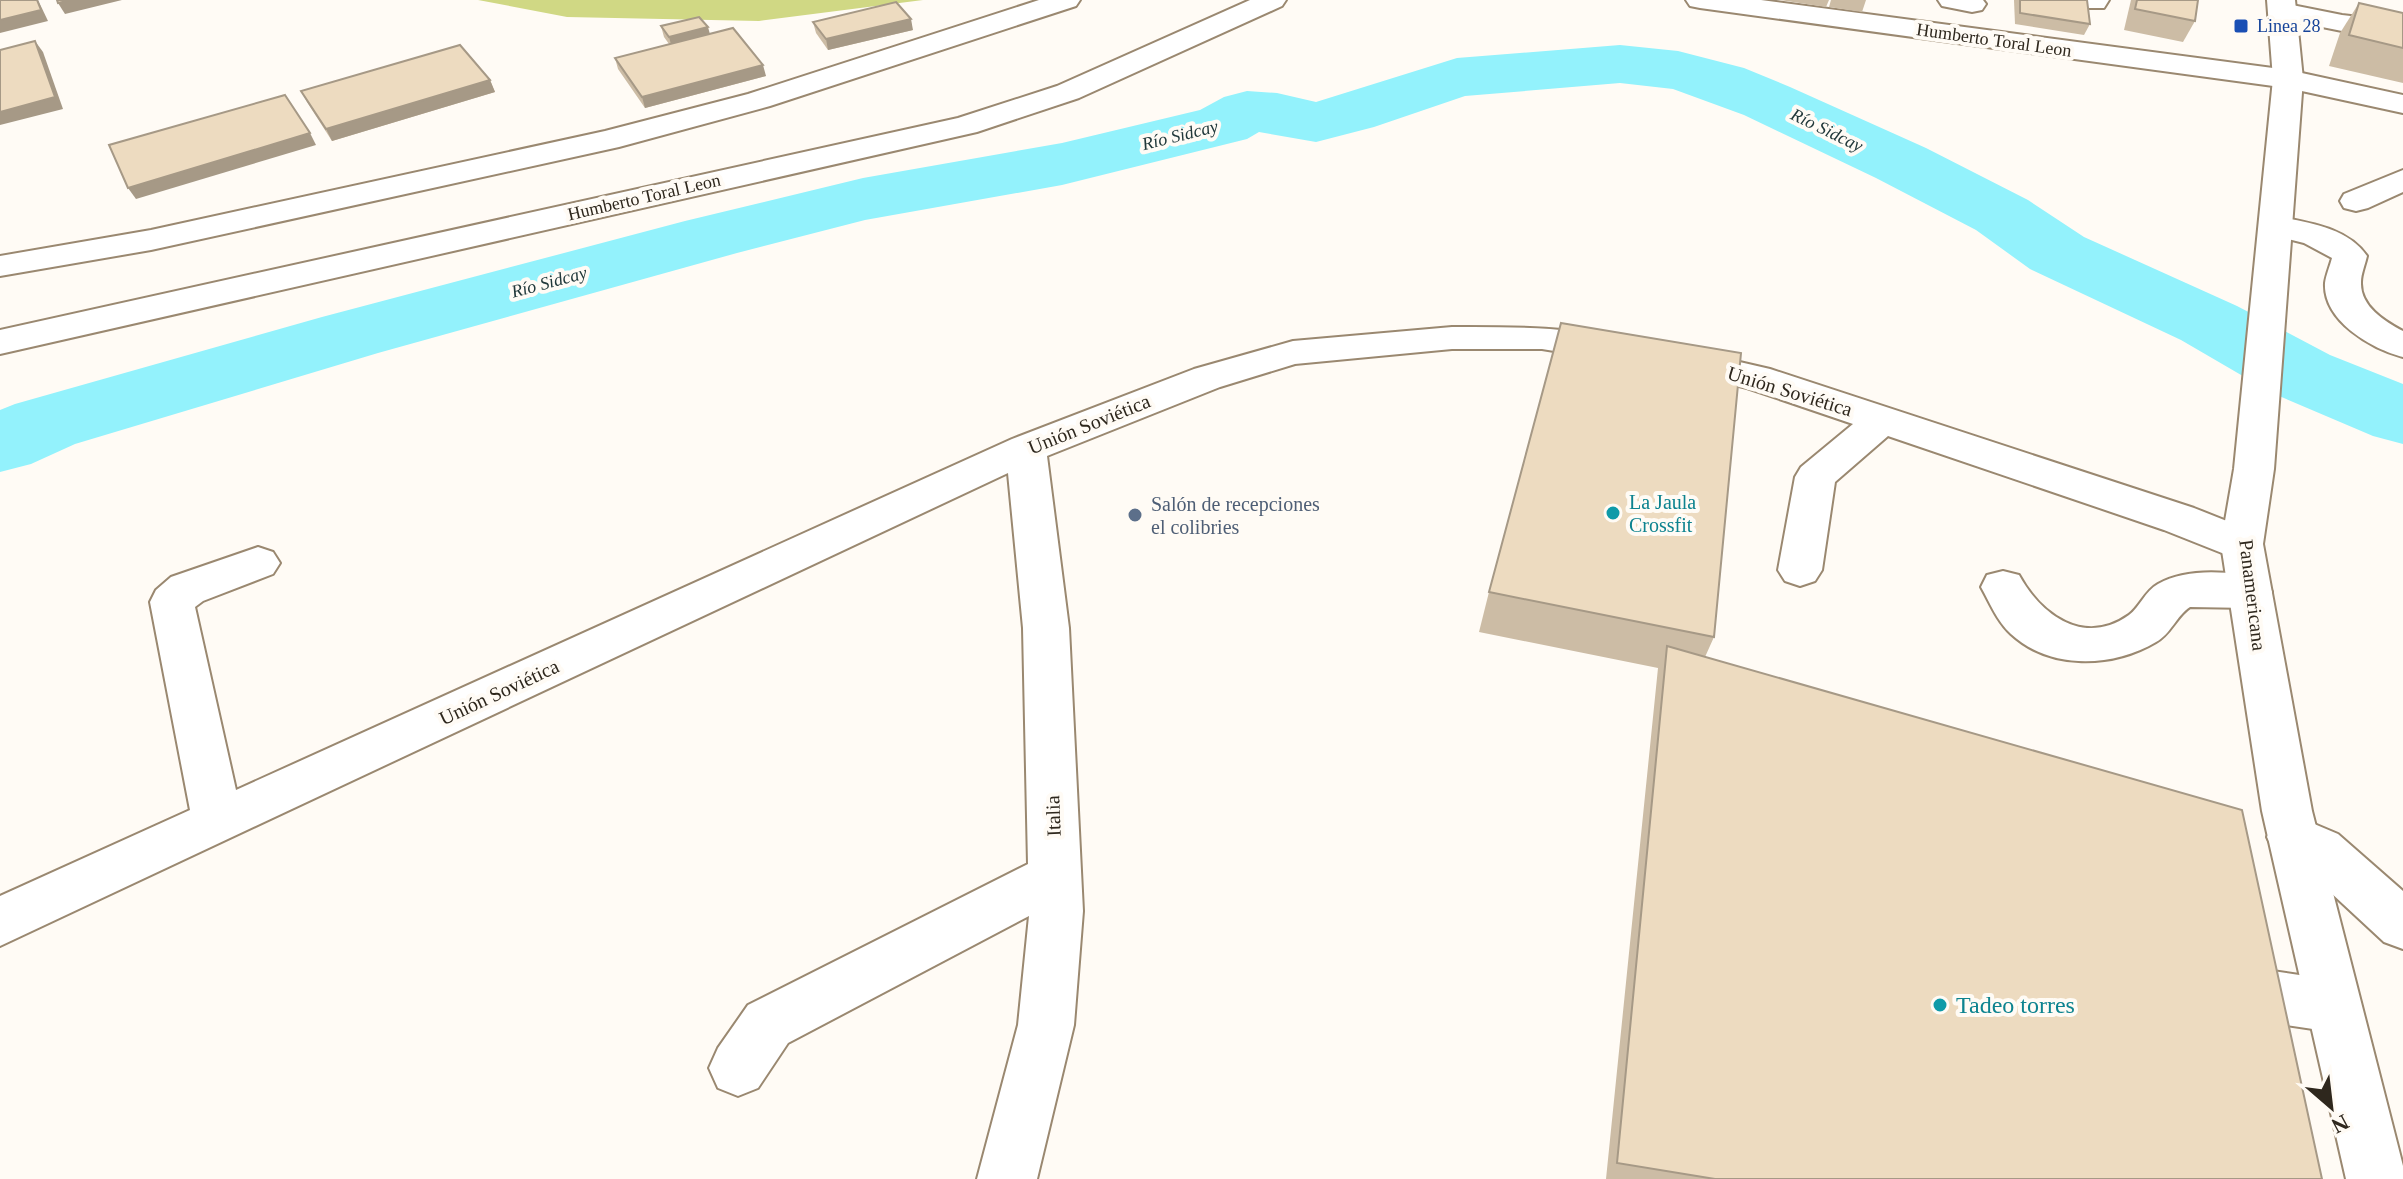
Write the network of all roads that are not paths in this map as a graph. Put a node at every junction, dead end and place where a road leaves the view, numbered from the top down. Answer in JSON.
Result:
{"nodes":[{"id":1,"x":1066,"y":0,"type":"edge"},
{"id":2,"x":1272,"y":0,"type":"edge"},
{"id":3,"x":1700,"y":0,"type":"edge"},
{"id":4,"x":2282,"y":6,"type":"edge"},
{"id":5,"x":2403,"y":30,"type":"edge"},
{"id":6,"x":2288,"y":79,"type":"junction"},
{"id":7,"x":2403,"y":104,"type":"edge"},
{"id":8,"x":2403,"y":180,"type":"edge"},
{"id":9,"x":2356,"y":201,"type":"dead end"},
{"id":10,"x":2275,"y":241,"type":"junction"},
{"id":11,"x":0,"y":266,"type":"edge"},
{"id":12,"x":0,"y":342,"type":"edge"},
{"id":13,"x":2403,"y":345,"type":"edge"},
{"id":14,"x":1883,"y":419,"type":"junction"},
{"id":15,"x":1026,"y":449,"type":"junction"},
{"id":16,"x":258,"y":563,"type":"dead end"},
{"id":17,"x":2246,"y":568,"type":"junction"},
{"id":18,"x":1800,"y":570,"type":"dead end"},
{"id":19,"x":2003,"y":587,"type":"dead end"},
{"id":20,"x":218,"y":822,"type":"junction"},
{"id":21,"x":2293,"y":837,"type":"junction"},
{"id":22,"x":1055,"y":876,"type":"junction"},
{"id":23,"x":0,"y":922,"type":"edge"},
{"id":24,"x":2403,"y":925,"type":"edge"},
{"id":25,"x":2191,"y":992,"type":"edge"},
{"id":26,"x":2333,"y":1006,"type":"junction"},
{"id":27,"x":738,"y":1068,"type":"dead end"},
{"id":28,"x":1007,"y":1179,"type":"edge"},
{"id":29,"x":2376,"y":1179,"type":"edge"}],
"edges":[{"from":1,"to":11,"type":"street"},
{"from":2,"to":12,"type":"street","name":"Humberto Toral Leon"},
{"from":3,"to":6,"type":"street","name":"Humberto Toral Leon"},
{"from":4,"to":5,"type":"street"},
{"from":4,"to":6,"type":"street","name":"Panamericana"},
{"from":6,"to":7,"type":"street","name":"Humberto Toral Leon"},
{"from":6,"to":10,"type":"street","name":"Panamericana"},
{"from":8,"to":9,"type":"street"},
{"from":10,"to":13,"type":"street"},
{"from":10,"to":17,"type":"street","name":"Panamericana"},
{"from":14,"to":15,"type":"street","name":"Unión Soviética"},
{"from":14,"to":17,"type":"street","name":"Unión Soviética"},
{"from":14,"to":18,"type":"street"},
{"from":15,"to":20,"type":"street","name":"Unión Soviética"},
{"from":15,"to":22,"type":"street","name":"Italia"},
{"from":16,"to":20,"type":"street"},
{"from":17,"to":19,"type":"street"},
{"from":17,"to":21,"type":"street","name":"Panamericana"},
{"from":20,"to":23,"type":"street","name":"Unión Soviética"},
{"from":21,"to":24,"type":"street"},
{"from":21,"to":26,"type":"street","name":"Panamericana"},
{"from":22,"to":27,"type":"street"},
{"from":22,"to":28,"type":"street","name":"Italia"},
{"from":25,"to":26,"type":"street"},
{"from":26,"to":29,"type":"street","name":"Panamericana"}]}
